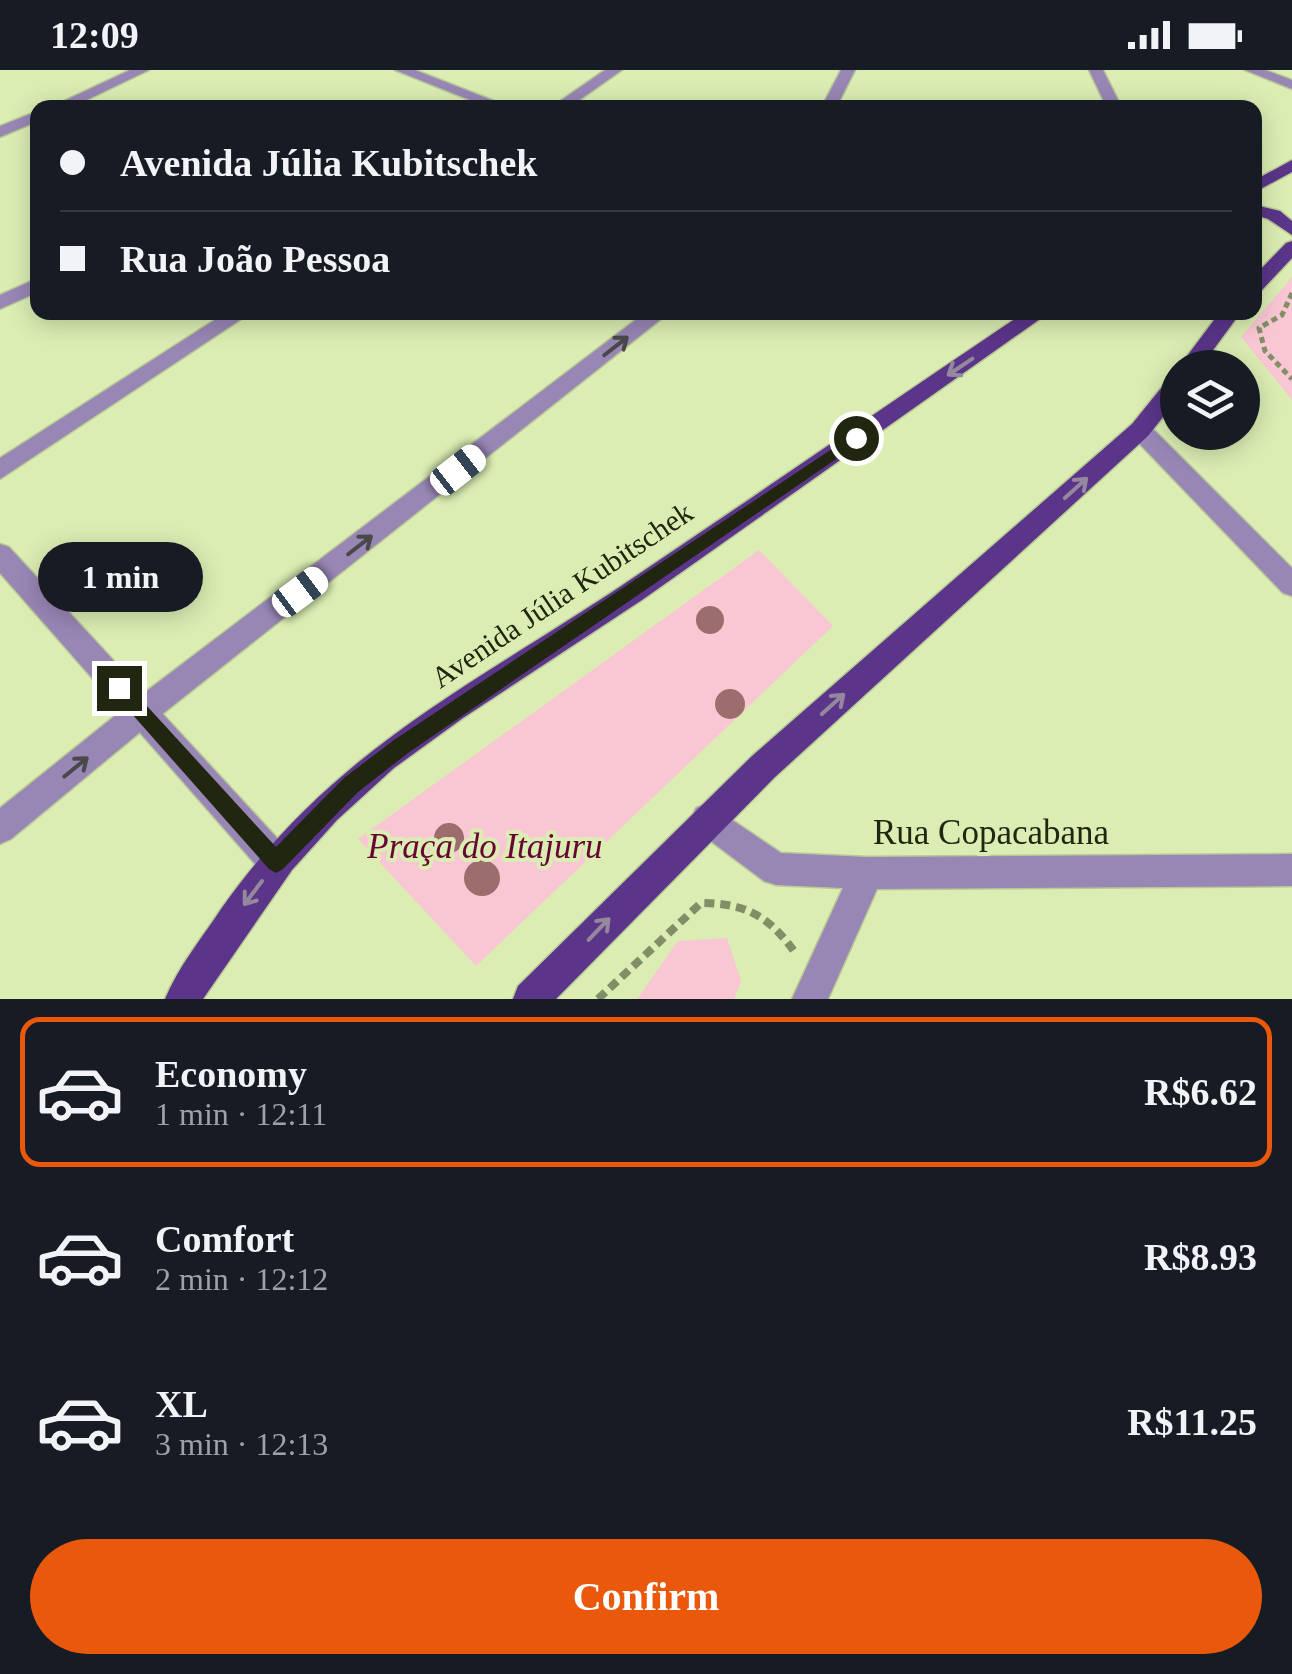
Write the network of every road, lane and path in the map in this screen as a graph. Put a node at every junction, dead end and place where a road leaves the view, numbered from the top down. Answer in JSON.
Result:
{"nodes":[{"id":1,"x":142,"y":70,"type":"edge"},
{"id":2,"x":402,"y":70,"type":"edge"},
{"id":3,"x":615,"y":70,"type":"edge"},
{"id":4,"x":848,"y":70,"type":"edge"},
{"id":5,"x":1096,"y":70,"type":"edge"},
{"id":6,"x":1252,"y":70,"type":"edge"},
{"id":7,"x":1292,"y":85,"type":"edge"},
{"id":8,"x":74,"y":100,"type":"edge"},
{"id":9,"x":483,"y":100,"type":"edge"},
{"id":10,"x":569,"y":100,"type":"edge"},
{"id":11,"x":832,"y":100,"type":"edge"},
{"id":12,"x":1111,"y":100,"type":"edge"},
{"id":13,"x":30,"y":119,"type":"edge"},
{"id":14,"x":0,"y":132,"type":"edge"},
{"id":15,"x":1292,"y":165,"type":"edge"},
{"id":16,"x":1262,"y":183,"type":"edge"},
{"id":17,"x":1262,"y":212,"type":"edge"},
{"id":18,"x":1292,"y":230,"type":"edge"},
{"id":19,"x":1292,"y":247,"type":"edge"},
{"id":20,"x":1262,"y":279,"type":"edge"},
{"id":21,"x":30,"y":288,"type":"edge"},
{"id":22,"x":1292,"y":294,"type":"edge"},
{"id":23,"x":0,"y":303,"type":"edge"},
{"id":24,"x":230,"y":320,"type":"edge"},
{"id":25,"x":650,"y":320,"type":"edge"},
{"id":26,"x":1028,"y":320,"type":"edge"},
{"id":27,"x":1225,"y":320,"type":"edge"},
{"id":28,"x":1202,"y":350,"type":"edge"},
{"id":29,"x":1292,"y":379,"type":"edge"},
{"id":30,"x":1160,"y":405,"type":"edge"},
{"id":31,"x":1140,"y":430,"type":"junction"},
{"id":32,"x":0,"y":470,"type":"edge"},
{"id":33,"x":0,"y":555,"type":"edge"},
{"id":34,"x":1292,"y":585,"type":"edge"},
{"id":35,"x":141,"y":713,"type":"junction"},
{"id":36,"x":707,"y":819,"type":"junction"},
{"id":37,"x":0,"y":828,"type":"edge"},
{"id":38,"x":276,"y":862,"type":"junction"},
{"id":39,"x":1292,"y":870,"type":"edge"},
{"id":40,"x":868,"y":873,"type":"junction"},
{"id":41,"x":813,"y":992,"type":"edge"},
{"id":42,"x":183,"y":999,"type":"edge"},
{"id":43,"x":531,"y":999,"type":"edge"},
{"id":44,"x":598,"y":999,"type":"edge"}],
"edges":[{"from":1,"to":8,"type":"street"},
{"from":2,"to":9,"type":"street"},
{"from":3,"to":10,"type":"street"},
{"from":4,"to":11,"type":"street"},
{"from":5,"to":12,"type":"street"},
{"from":6,"to":7,"type":"street"},
{"from":13,"to":14,"type":"street"},
{"from":15,"to":16,"type":"main road"},
{"from":17,"to":18,"type":"main road"},
{"from":19,"to":20,"type":"main road"},
{"from":21,"to":23,"type":"street"},
{"from":22,"to":29,"type":"path"},
{"from":24,"to":32,"type":"street"},
{"from":35,"to":25,"type":"street","one_way":true},
{"from":26,"to":38,"type":"main road","name":"Avenida Júlia Kubitschek","one_way":true},
{"from":27,"to":28,"type":"main road"},
{"from":30,"to":31,"type":"main road"},
{"from":31,"to":34,"type":"street"},
{"from":36,"to":31,"type":"main road","one_way":true},
{"from":33,"to":35,"type":"street"},
{"from":37,"to":35,"type":"street","one_way":true},
{"from":35,"to":38,"type":"street"},
{"from":36,"to":40,"type":"street","name":"Rua Copacabana"},
{"from":43,"to":36,"type":"main road","one_way":true},
{"from":38,"to":42,"type":"main road","name":"Avenida Júlia Kubitschek","one_way":true},
{"from":39,"to":40,"type":"street","name":"Rua Copacabana"},
{"from":40,"to":41,"type":"street"},
{"from":41,"to":44,"type":"path"}]}
